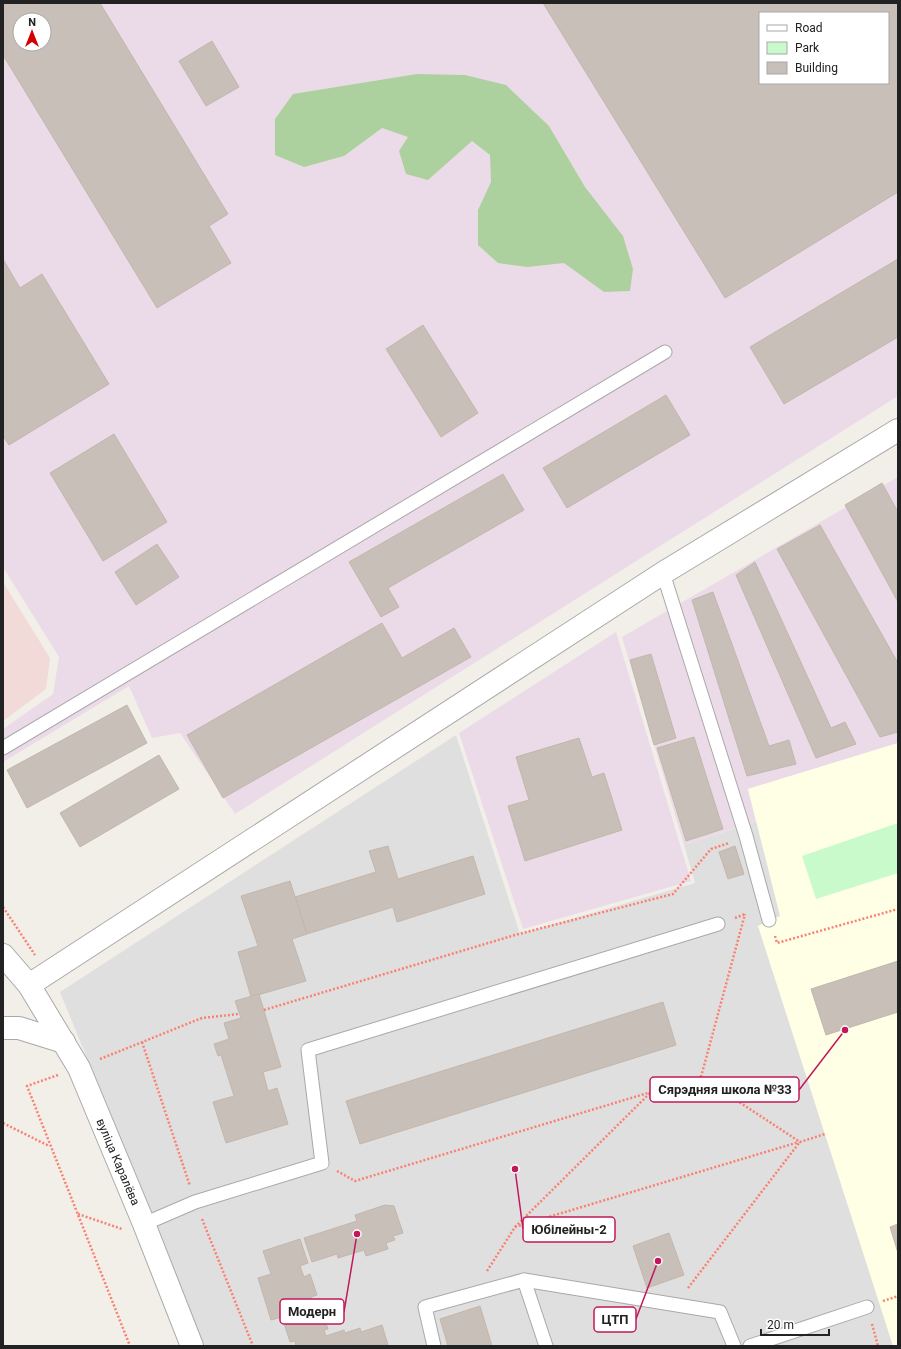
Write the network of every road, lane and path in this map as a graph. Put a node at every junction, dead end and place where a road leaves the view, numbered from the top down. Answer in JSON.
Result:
{"nodes":[{"id":1,"x":665,"y":352,"type":"dead end"},
{"id":2,"x":898,"y":430,"type":"edge"},
{"id":3,"x":663,"y":573,"type":"junction"},
{"id":4,"x":3,"y":748,"type":"edge"},
{"id":5,"x":746,"y":836,"type":"junction"},
{"id":6,"x":765,"y":906,"type":"junction"},
{"id":7,"x":3,"y":907,"type":"edge"},
{"id":8,"x":898,"y":909,"type":"edge"},
{"id":9,"x":745,"y":914,"type":"junction"},
{"id":10,"x":769,"y":920,"type":"joint"},
{"id":11,"x":718,"y":924,"type":"joint"},
{"id":12,"x":3,"y":955,"type":"edge"},
{"id":13,"x":47,"y":974,"type":"junction"},
{"id":14,"x":29,"y":985,"type":"junction"},
{"id":15,"x":264,"y":1010,"type":"dead end"},
{"id":16,"x":3,"y":1028,"type":"edge"},
{"id":17,"x":64,"y":1042,"type":"junction"},
{"id":18,"x":701,"y":1077,"type":"junction"},
{"id":19,"x":651,"y":1092,"type":"junction"},
{"id":20,"x":3,"y":1123,"type":"edge"},
{"id":21,"x":825,"y":1134,"type":"dead end"},
{"id":22,"x":800,"y":1142,"type":"junction"},
{"id":23,"x":50,"y":1146,"type":"dead end"},
{"id":24,"x":322,"y":1163,"type":"junction"},
{"id":25,"x":77,"y":1213,"type":"dead end"},
{"id":26,"x":144,"y":1224,"type":"junction"},
{"id":27,"x":515,"y":1227,"type":"junction"},
{"id":28,"x":524,"y":1280,"type":"junction"},
{"id":29,"x":472,"y":1294,"type":"junction"},
{"id":30,"x":675,"y":1305,"type":"junction"},
{"id":31,"x":867,"y":1307,"type":"joint"},
{"id":32,"x":192,"y":1346,"type":"edge"},
{"id":33,"x":434,"y":1346,"type":"edge"},
{"id":34,"x":546,"y":1346,"type":"edge"},
{"id":35,"x":734,"y":1346,"type":"edge"},
{"id":36,"x":750,"y":1346,"type":"edge"},
{"id":37,"x":878,"y":1346,"type":"edge"}],
"edges":[{"from":1,"to":4,"type":"lane"},
{"from":2,"to":3,"type":"street"},
{"from":3,"to":5,"type":"lane"},
{"from":3,"to":13,"type":"street"},
{"from":5,"to":6,"type":"lane"},
{"from":5,"to":15,"type":"path"},
{"from":6,"to":9,"type":"path"},
{"from":6,"to":10,"type":"lane"},
{"from":7,"to":13,"type":"path"},
{"from":8,"to":10,"type":"path"},
{"from":9,"to":11,"type":"path"},
{"from":9,"to":18,"type":"path"},
{"from":11,"to":24,"type":"lane"},
{"from":12,"to":14,"type":"street","name":"вуліца Каралёва"},
{"from":13,"to":14,"type":"street"},
{"from":14,"to":17,"type":"street","name":"вуліца Каралёва"},
{"from":16,"to":17,"type":"street"},
{"from":17,"to":26,"type":"street","name":"вуліца Каралёва"},
{"from":18,"to":19,"type":"path"},
{"from":18,"to":22,"type":"path"},
{"from":19,"to":24,"type":"path"},
{"from":19,"to":27,"type":"path"},
{"from":20,"to":23,"type":"path"},
{"from":21,"to":22,"type":"path"},
{"from":22,"to":27,"type":"path"},
{"from":22,"to":30,"type":"path"},
{"from":24,"to":26,"type":"lane"},
{"from":25,"to":26,"type":"path"},
{"from":26,"to":32,"type":"street","name":"вуліца Каралёва"},
{"from":27,"to":29,"type":"path"},
{"from":28,"to":29,"type":"lane"},
{"from":28,"to":30,"type":"lane"},
{"from":28,"to":34,"type":"lane"},
{"from":29,"to":33,"type":"lane"},
{"from":30,"to":35,"type":"lane"},
{"from":31,"to":36,"type":"lane"},
{"from":31,"to":37,"type":"path"}]}
